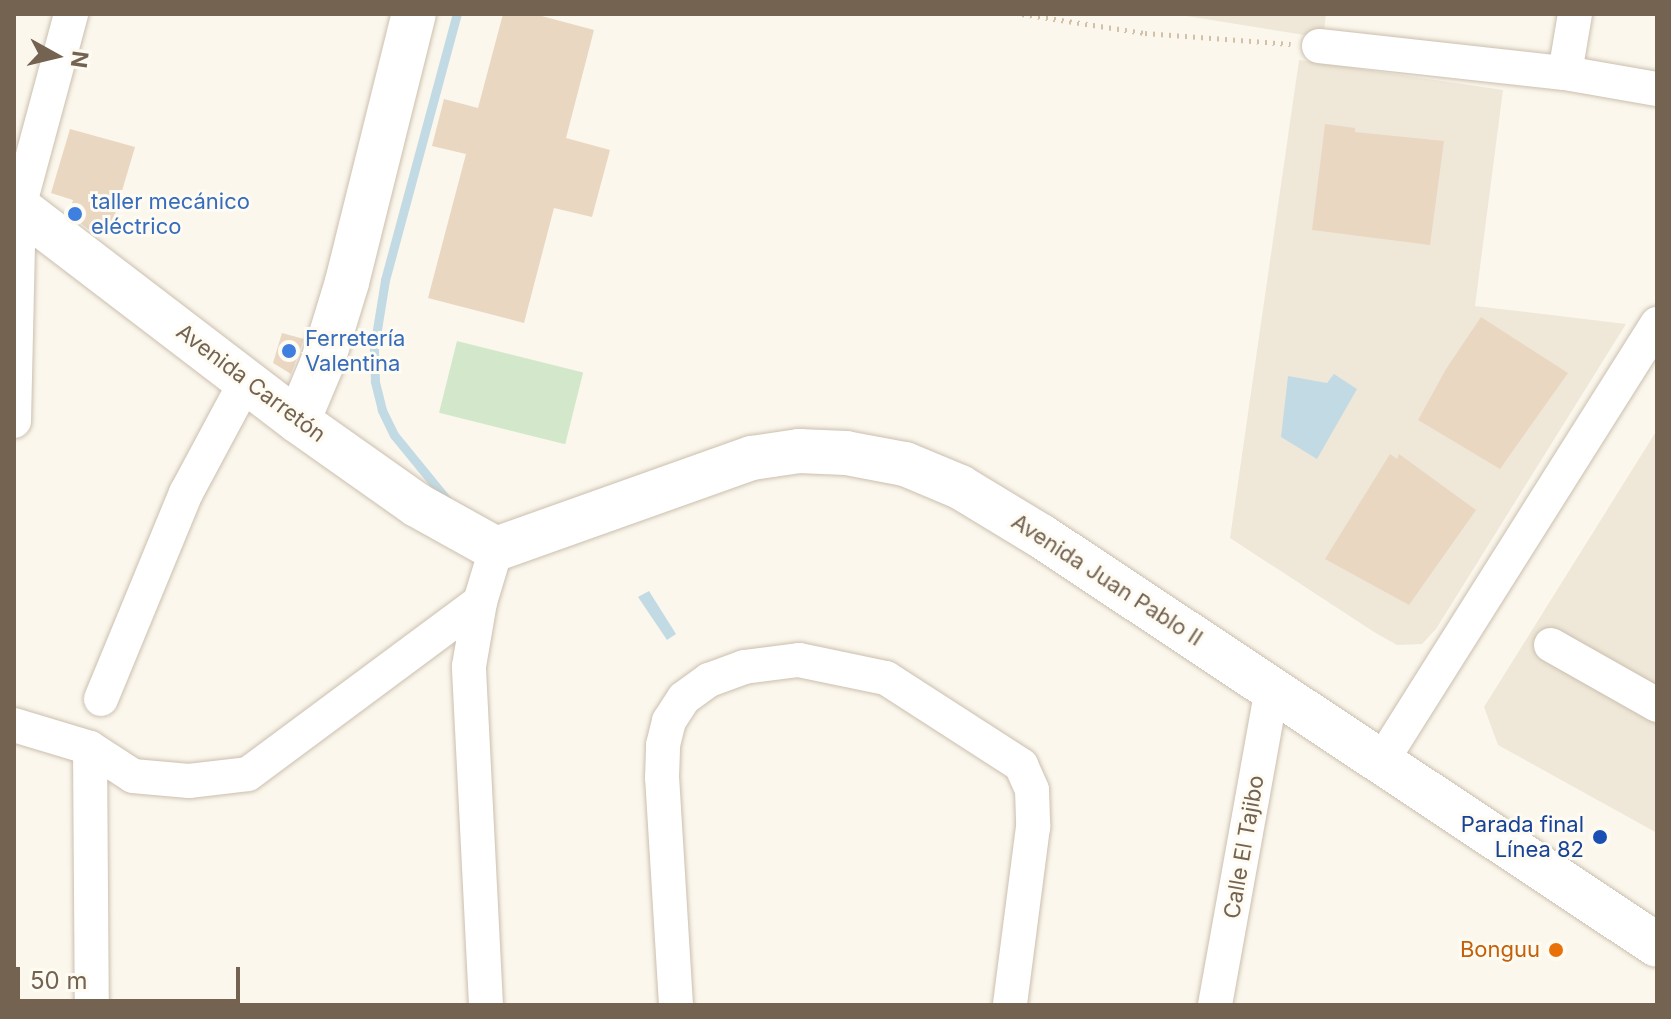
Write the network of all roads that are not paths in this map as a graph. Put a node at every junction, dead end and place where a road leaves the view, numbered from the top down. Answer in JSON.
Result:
{"nodes":[{"id":1,"x":71,"y":14,"type":"edge"},
{"id":2,"x":414,"y":14,"type":"edge"},
{"id":3,"x":1575,"y":14,"type":"edge"},
{"id":4,"x":1319,"y":46,"type":"road end"},
{"id":5,"x":1565,"y":73,"type":"junction"},
{"id":6,"x":1657,"y":89,"type":"edge"},
{"id":7,"x":16,"y":205,"type":"edge"},
{"id":8,"x":1657,"y":324,"type":"edge"},
{"id":9,"x":246,"y":381,"type":"junction"},
{"id":10,"x":14,"y":421,"type":"edge"},
{"id":11,"x":298,"y":421,"type":"junction"},
{"id":12,"x":496,"y":549,"type":"junction"},
{"id":13,"x":480,"y":602,"type":"junction"},
{"id":14,"x":1551,"y":645,"type":"dead end"},
{"id":15,"x":1272,"y":689,"type":"junction"},
{"id":16,"x":101,"y":699,"type":"dead end"},
{"id":17,"x":1657,"y":705,"type":"edge"},
{"id":18,"x":14,"y":725,"type":"edge"},
{"id":19,"x":90,"y":748,"type":"junction"},
{"id":20,"x":1381,"y":762,"type":"junction"},
{"id":21,"x":1657,"y":945,"type":"edge"},
{"id":22,"x":92,"y":1005,"type":"edge"},
{"id":23,"x":486,"y":1005,"type":"edge"},
{"id":24,"x":676,"y":1005,"type":"edge"},
{"id":25,"x":1010,"y":1005,"type":"edge"},
{"id":26,"x":1215,"y":1005,"type":"edge"}],
"edges":[{"from":1,"to":7,"type":"street"},
{"from":2,"to":11,"type":"street"},
{"from":3,"to":5,"type":"street"},
{"from":4,"to":5,"type":"street"},
{"from":5,"to":6,"type":"street"},
{"from":7,"to":9,"type":"street","name":"Avenida Carretón"},
{"from":7,"to":10,"type":"street"},
{"from":8,"to":20,"type":"street"},
{"from":9,"to":11,"type":"street","name":"Avenida Carretón"},
{"from":9,"to":16,"type":"street"},
{"from":11,"to":12,"type":"street","name":"Avenida Carretón"},
{"from":12,"to":13,"type":"street"},
{"from":12,"to":15,"type":"street","name":"Avenida Juan Pablo II"},
{"from":13,"to":19,"type":"street"},
{"from":13,"to":23,"type":"street"},
{"from":14,"to":17,"type":"street"},
{"from":15,"to":20,"type":"street","name":"Avenida Juan Pablo II"},
{"from":15,"to":26,"type":"street","name":"Calle El Tajibo"},
{"from":18,"to":19,"type":"street"},
{"from":19,"to":22,"type":"street"},
{"from":20,"to":21,"type":"street","name":"Avenida Juan Pablo II"},
{"from":24,"to":25,"type":"street"}]}
